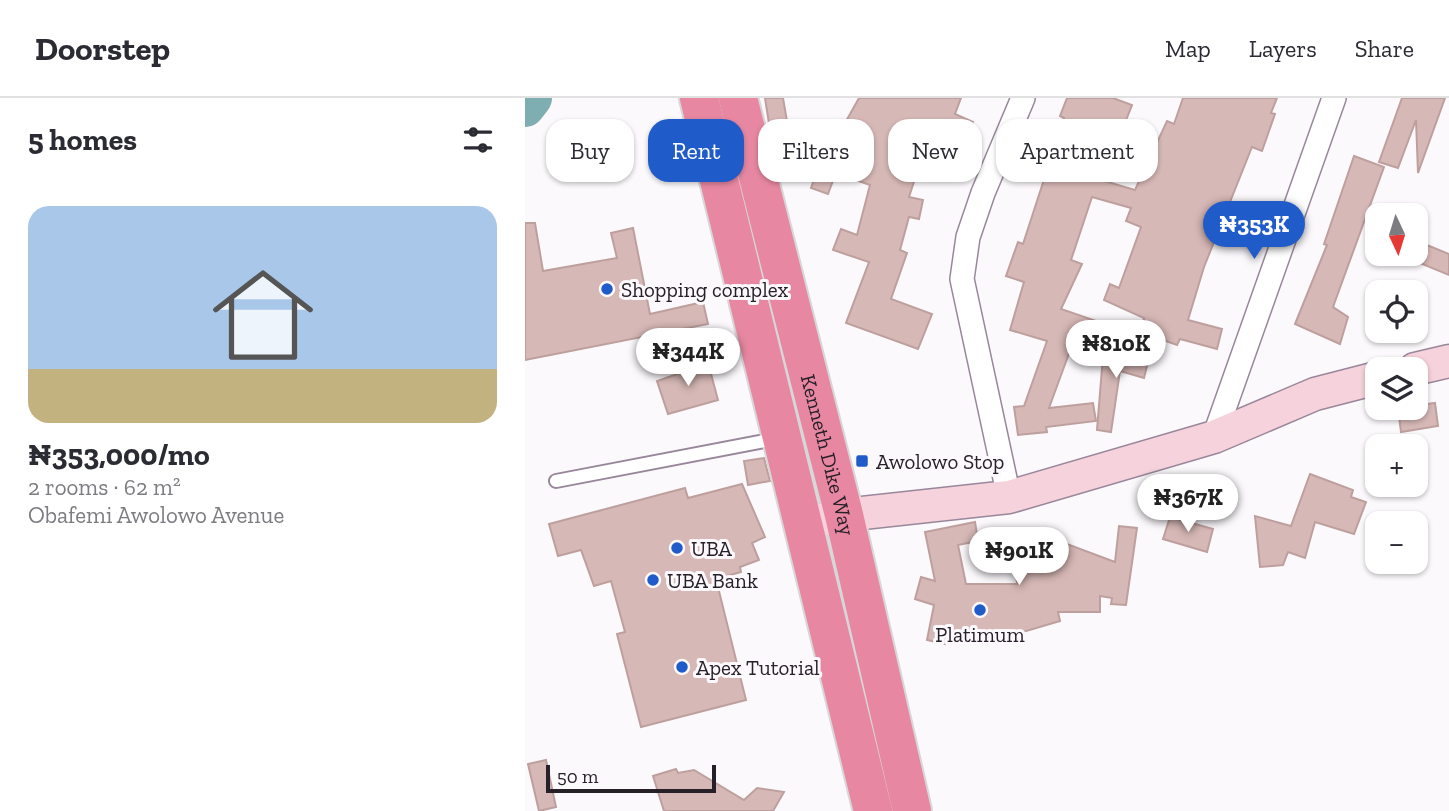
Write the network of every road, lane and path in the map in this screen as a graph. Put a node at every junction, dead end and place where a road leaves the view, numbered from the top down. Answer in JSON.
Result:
{"nodes":[{"id":1,"x":699,"y":98,"type":"edge"},
{"id":2,"x":738,"y":98,"type":"edge"},
{"id":3,"x":1024,"y":98,"type":"edge"},
{"id":4,"x":1334,"y":98,"type":"edge"},
{"id":5,"x":1449,"y":361,"type":"edge"},
{"id":6,"x":1428,"y":366,"type":"edge"},
{"id":7,"x":1365,"y":382,"type":"edge"},
{"id":8,"x":1214,"y":437,"type":"junction"},
{"id":9,"x":783,"y":438,"type":"junction"},
{"id":10,"x":556,"y":481,"type":"dead end"},
{"id":11,"x":1009,"y":497,"type":"junction"},
{"id":12,"x":844,"y":515,"type":"junction"},
{"id":13,"x":805,"y":523,"type":"junction"},
{"id":14,"x":873,"y":811,"type":"edge"},
{"id":15,"x":912,"y":811,"type":"edge"}],
"edges":[{"from":1,"to":9,"type":"highway","name":"Kenneth Dike Way"},
{"from":2,"to":12,"type":"highway","name":"Kenneth Dike Way"},
{"from":3,"to":11,"type":"street"},
{"from":4,"to":8,"type":"street"},
{"from":5,"to":6,"type":"main road"},
{"from":7,"to":8,"type":"main road"},
{"from":8,"to":11,"type":"main road"},
{"from":9,"to":10,"type":"lane"},
{"from":9,"to":13,"type":"highway","name":"Kenneth Dike Way"},
{"from":11,"to":12,"type":"main road"},
{"from":12,"to":13,"type":"main road"},
{"from":12,"to":15,"type":"highway","name":"Kenneth Dike Way"},
{"from":13,"to":14,"type":"highway","name":"Kenneth Dike Way"}]}
